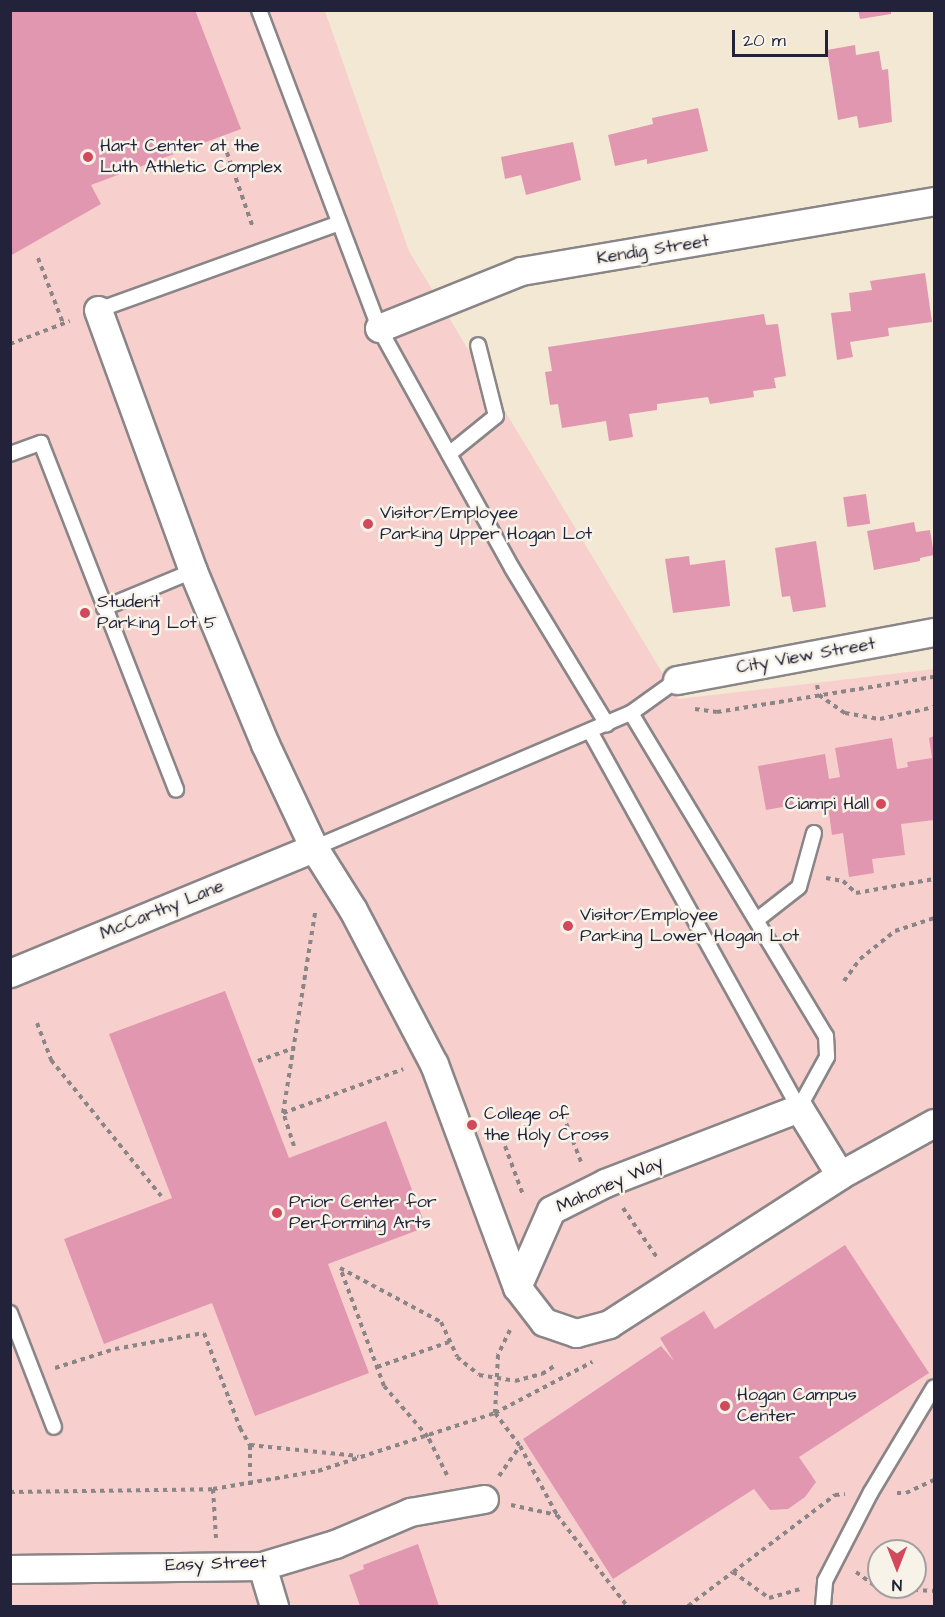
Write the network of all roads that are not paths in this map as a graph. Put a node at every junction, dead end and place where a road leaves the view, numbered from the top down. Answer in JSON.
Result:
{"nodes":[{"id":1,"x":259,"y":10,"type":"edge"},
{"id":2,"x":934,"y":201,"type":"edge"},
{"id":3,"x":339,"y":223,"type":"junction"},
{"id":4,"x":98,"y":310,"type":"joint"},
{"id":5,"x":379,"y":328,"type":"junction"},
{"id":6,"x":478,"y":345,"type":"dead end"},
{"id":7,"x":10,"y":454,"type":"edge"},
{"id":8,"x":449,"y":454,"type":"junction"},
{"id":9,"x":193,"y":571,"type":"junction"},
{"id":10,"x":104,"y":608,"type":"junction"},
{"id":11,"x":934,"y":632,"type":"edge"},
{"id":12,"x":676,"y":680,"type":"joint"},
{"id":13,"x":632,"y":713,"type":"junction"},
{"id":14,"x":607,"y":724,"type":"junction"},
{"id":15,"x":591,"y":733,"type":"junction"},
{"id":16,"x":176,"y":790,"type":"dead end"},
{"id":17,"x":814,"y":833,"type":"dead end"},
{"id":18,"x":314,"y":848,"type":"junction"},
{"id":19,"x":758,"y":919,"type":"junction"},
{"id":20,"x":10,"y":973,"type":"edge"},
{"id":21,"x":800,"y":1108,"type":"junction"},
{"id":22,"x":934,"y":1123,"type":"edge"},
{"id":23,"x":840,"y":1175,"type":"junction"},
{"id":24,"x":517,"y":1287,"type":"junction"},
{"id":25,"x":10,"y":1314,"type":"edge"},
{"id":26,"x":934,"y":1387,"type":"edge"},
{"id":27,"x":54,"y":1427,"type":"dead end"},
{"id":28,"x":484,"y":1499,"type":"road end"},
{"id":29,"x":262,"y":1566,"type":"junction"},
{"id":30,"x":10,"y":1569,"type":"edge"},
{"id":31,"x":274,"y":1606,"type":"edge"},
{"id":32,"x":823,"y":1606,"type":"edge"}],
"edges":[{"from":1,"to":3,"type":"lane"},
{"from":2,"to":5,"type":"street","name":"Kendig Street"},
{"from":3,"to":4,"type":"lane"},
{"from":3,"to":5,"type":"lane"},
{"from":4,"to":9,"type":"street"},
{"from":5,"to":8,"type":"lane"},
{"from":6,"to":8,"type":"lane"},
{"from":7,"to":10,"type":"lane"},
{"from":8,"to":14,"type":"lane"},
{"from":9,"to":10,"type":"lane"},
{"from":9,"to":18,"type":"street"},
{"from":10,"to":16,"type":"lane"},
{"from":11,"to":12,"type":"street","name":"City View Street"},
{"from":12,"to":13,"type":"lane"},
{"from":13,"to":14,"type":"lane"},
{"from":13,"to":19,"type":"lane"},
{"from":14,"to":15,"type":"lane"},
{"from":15,"to":18,"type":"lane"},
{"from":15,"to":21,"type":"lane"},
{"from":17,"to":19,"type":"lane"},
{"from":18,"to":20,"type":"street","name":"McCarthy Lane"},
{"from":18,"to":24,"type":"street"},
{"from":19,"to":21,"type":"lane"},
{"from":21,"to":23,"type":"street"},
{"from":21,"to":24,"type":"street","name":"Mahoney Way"},
{"from":22,"to":23,"type":"street"},
{"from":23,"to":24,"type":"street"},
{"from":25,"to":27,"type":"lane"},
{"from":26,"to":32,"type":"lane"},
{"from":28,"to":29,"type":"street","name":"Easy Street"},
{"from":29,"to":30,"type":"street","name":"Easy Street"},
{"from":29,"to":31,"type":"street"}]}
